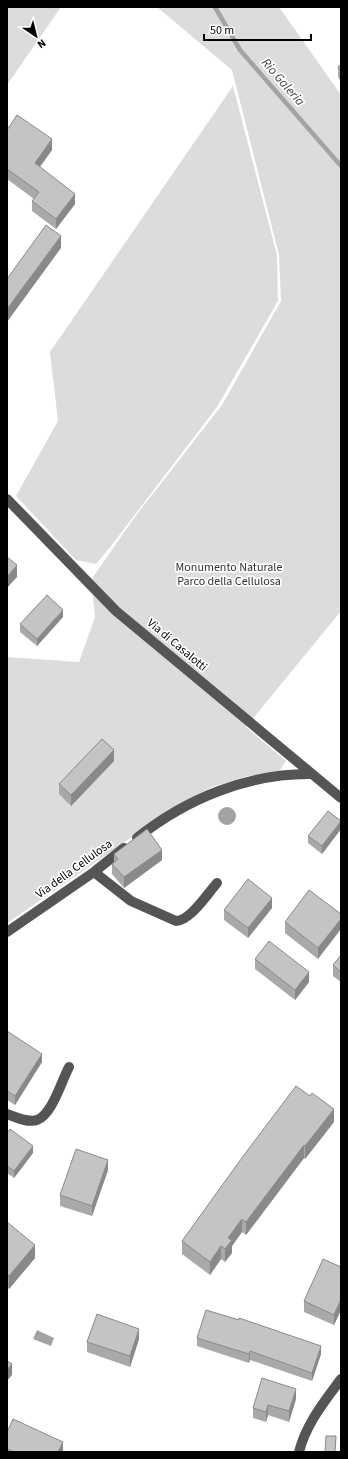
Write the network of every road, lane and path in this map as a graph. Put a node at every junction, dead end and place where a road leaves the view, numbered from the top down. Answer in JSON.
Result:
{"nodes":[{"id":1,"x":7,"y":499,"type":"edge"},
{"id":2,"x":312,"y":774,"type":"junction"},
{"id":3,"x":341,"y":798,"type":"edge"},
{"id":4,"x":94,"y":872,"type":"junction"},
{"id":5,"x":217,"y":883,"type":"dead end"},
{"id":6,"x":7,"y":932,"type":"edge"},
{"id":7,"x":68,"y":1066,"type":"dead end"},
{"id":8,"x":7,"y":1114,"type":"edge"},
{"id":9,"x":341,"y":1379,"type":"edge"},
{"id":10,"x":299,"y":1452,"type":"edge"}],
"edges":[{"from":1,"to":2,"type":"street","name":"Via di Casalotti"},
{"from":2,"to":3,"type":"street","name":"Via di Casalotti"},
{"from":2,"to":4,"type":"street","name":"Via della Cellulosa"},
{"from":4,"to":5,"type":"street"},
{"from":4,"to":6,"type":"street","name":"Via della Cellulosa"},
{"from":7,"to":8,"type":"street"},
{"from":9,"to":10,"type":"street"}]}
